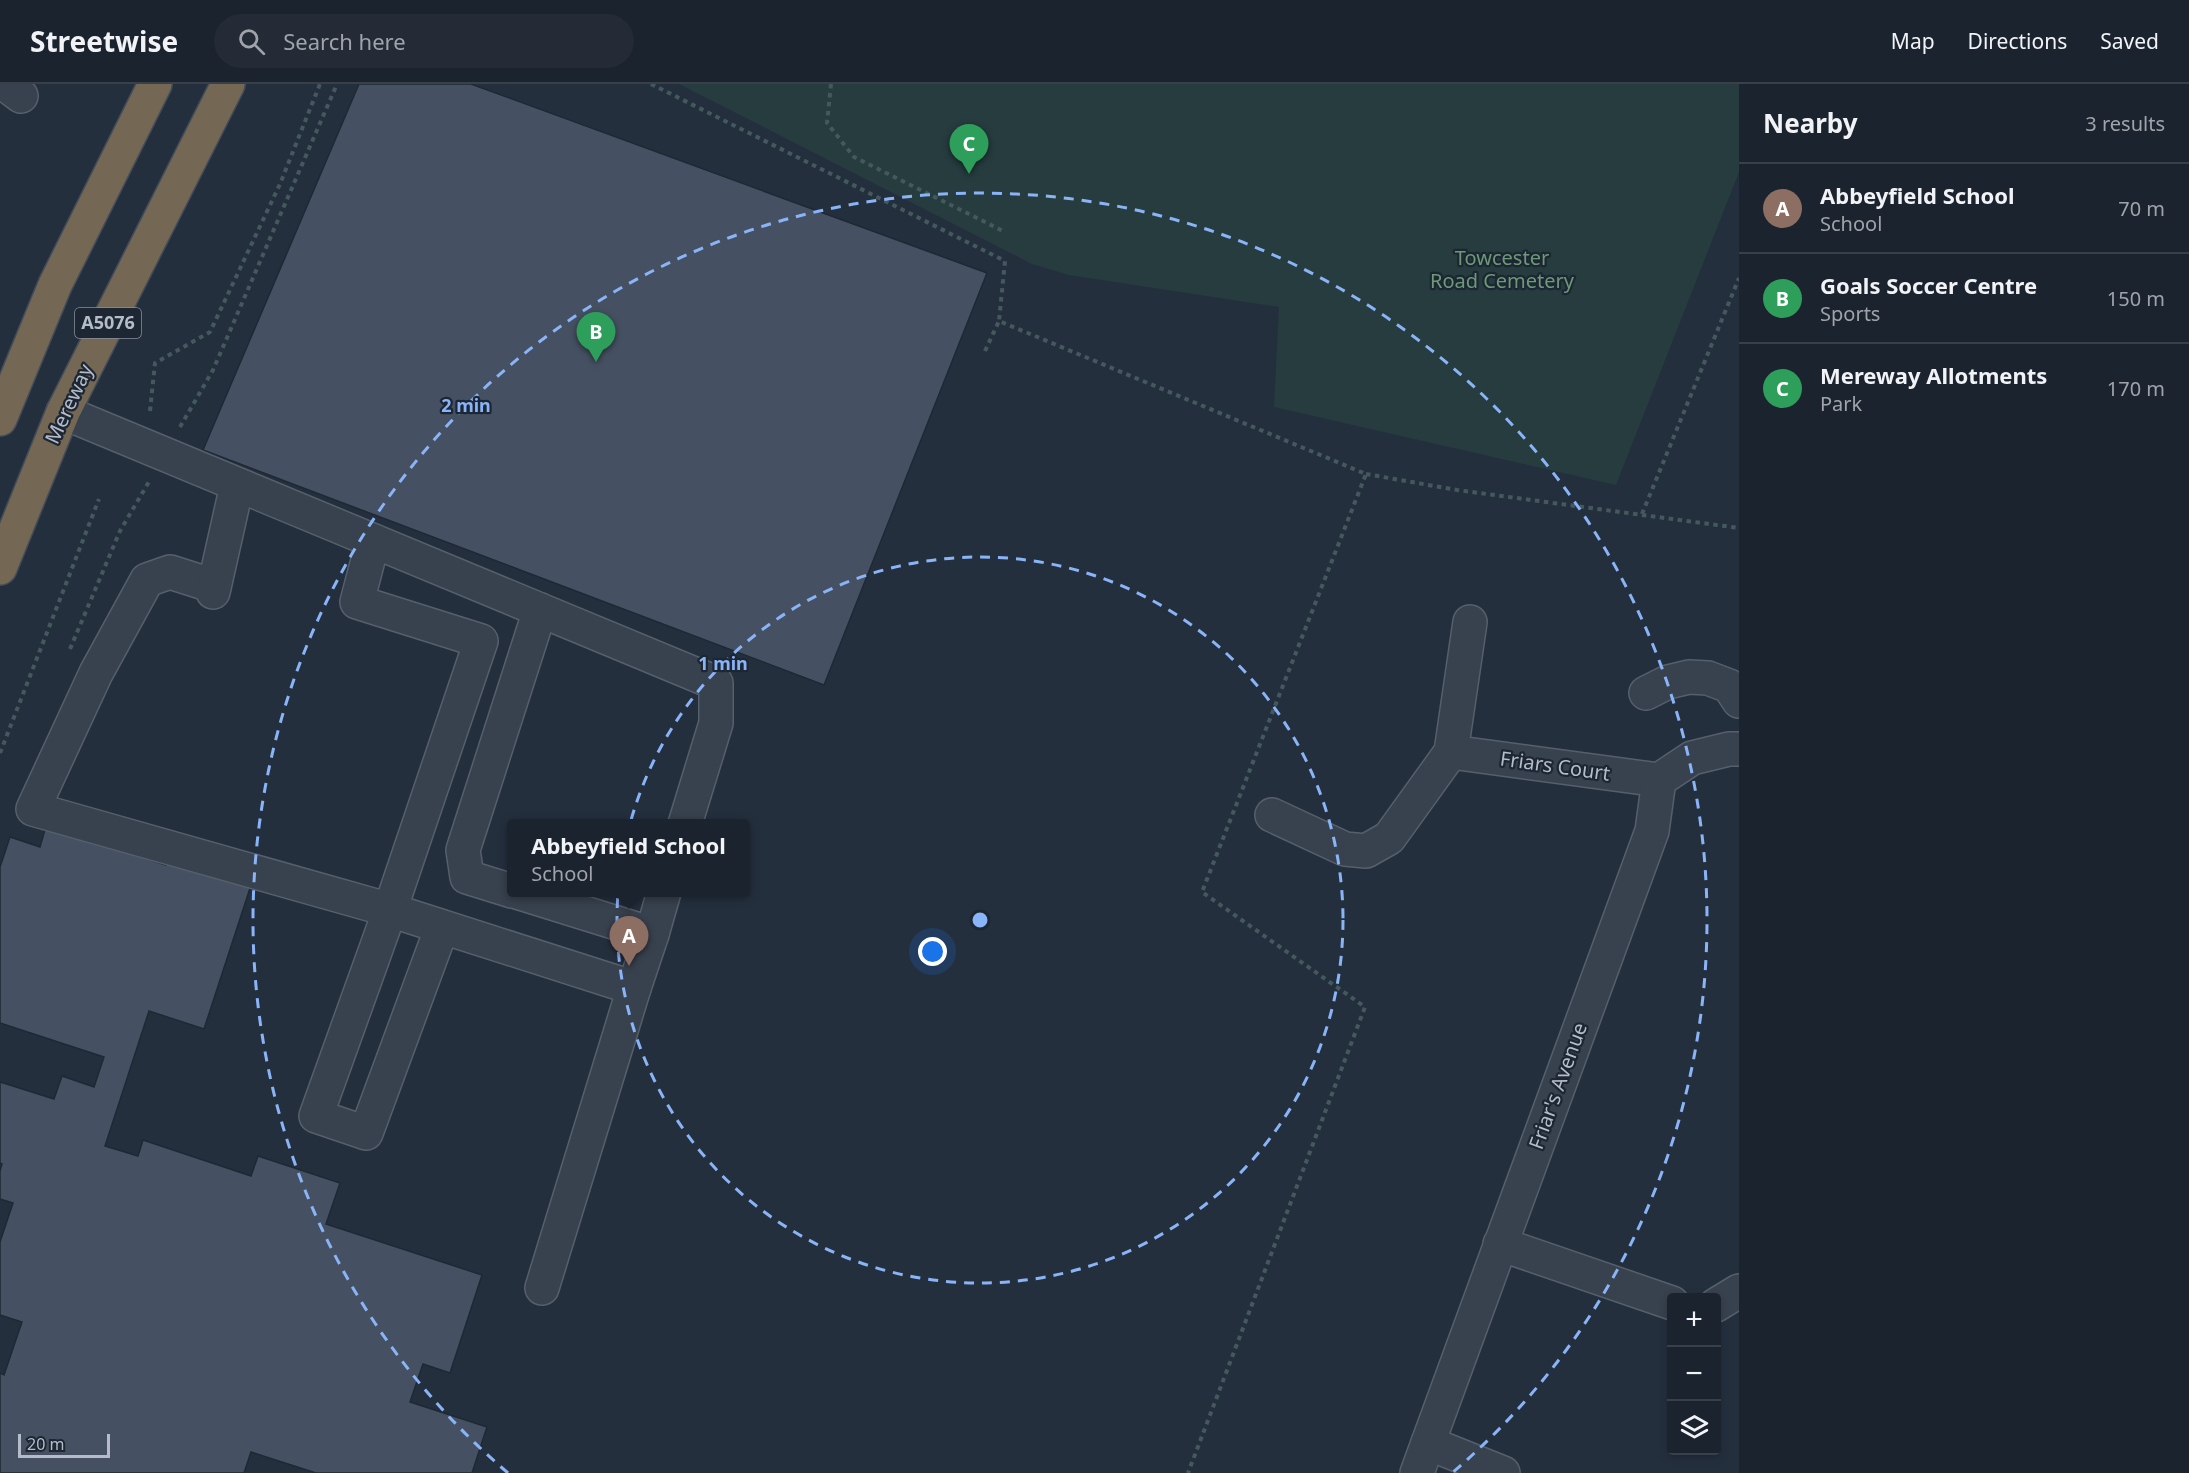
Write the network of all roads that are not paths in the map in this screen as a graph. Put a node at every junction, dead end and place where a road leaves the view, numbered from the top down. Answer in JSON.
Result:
{"nodes":[{"id":1,"x":155,"y":84,"type":"edge"},
{"id":2,"x":228,"y":84,"type":"edge"},
{"id":3,"x":63,"y":412,"type":"junction"},
{"id":4,"x":0,"y":419,"type":"edge"},
{"id":5,"x":237,"y":485,"type":"junction"},
{"id":6,"x":373,"y":541,"type":"junction"},
{"id":7,"x":0,"y":568,"type":"edge"},
{"id":8,"x":540,"y":610,"type":"junction"},
{"id":9,"x":1470,"y":622,"type":"dead end"},
{"id":10,"x":1646,"y":693,"type":"dead end"},
{"id":11,"x":1739,"y":701,"type":"edge"},
{"id":12,"x":1739,"y":749,"type":"edge"},
{"id":13,"x":1451,"y":752,"type":"junction"},
{"id":14,"x":1659,"y":780,"type":"junction"},
{"id":15,"x":1272,"y":815,"type":"dead end"},
{"id":16,"x":687,"y":819,"type":"edge"},
{"id":17,"x":507,"y":889,"type":"edge"},
{"id":18,"x":533,"y":897,"type":"edge"},
{"id":19,"x":663,"y":897,"type":"edge"},
{"id":20,"x":390,"y":910,"type":"junction"},
{"id":21,"x":442,"y":927,"type":"junction"},
{"id":22,"x":652,"y":934,"type":"junction"},
{"id":23,"x":634,"y":988,"type":"junction"},
{"id":24,"x":1500,"y":1244,"type":"junction"},
{"id":25,"x":542,"y":1288,"type":"dead end"},
{"id":26,"x":1739,"y":1291,"type":"edge"},
{"id":27,"x":1667,"y":1302,"type":"edge"},
{"id":28,"x":1721,"y":1302,"type":"edge"},
{"id":29,"x":1423,"y":1458,"type":"edge"},
{"id":30,"x":1503,"y":1473,"type":"edge"}],
"edges":[{"from":1,"to":4,"type":"highway","number":"A5076"},
{"from":2,"to":3,"type":"highway","name":"Mereway","number":"A5076"},
{"from":3,"to":5,"type":"street"},
{"from":3,"to":7,"type":"highway","name":"Mereway","number":"A5076"},
{"from":5,"to":6,"type":"street"},
{"from":5,"to":20,"type":"street"},
{"from":6,"to":8,"type":"street"},
{"from":6,"to":20,"type":"street"},
{"from":8,"to":16,"type":"street"},
{"from":8,"to":17,"type":"street"},
{"from":9,"to":13,"type":"street"},
{"from":10,"to":11,"type":"street"},
{"from":12,"to":14,"type":"street"},
{"from":13,"to":14,"type":"street","name":"Friars Court"},
{"from":13,"to":15,"type":"street"},
{"from":14,"to":24,"type":"street","name":"Friar's Avenue"},
{"from":18,"to":22,"type":"street"},
{"from":19,"to":22,"type":"street"},
{"from":20,"to":21,"type":"street"},
{"from":20,"to":21,"type":"street"},
{"from":21,"to":23,"type":"street"},
{"from":22,"to":23,"type":"street"},
{"from":23,"to":25,"type":"street"},
{"from":24,"to":27,"type":"street"},
{"from":24,"to":29,"type":"street","name":"Friar's Avenue"},
{"from":26,"to":28,"type":"street"},
{"from":29,"to":30,"type":"street"}]}
